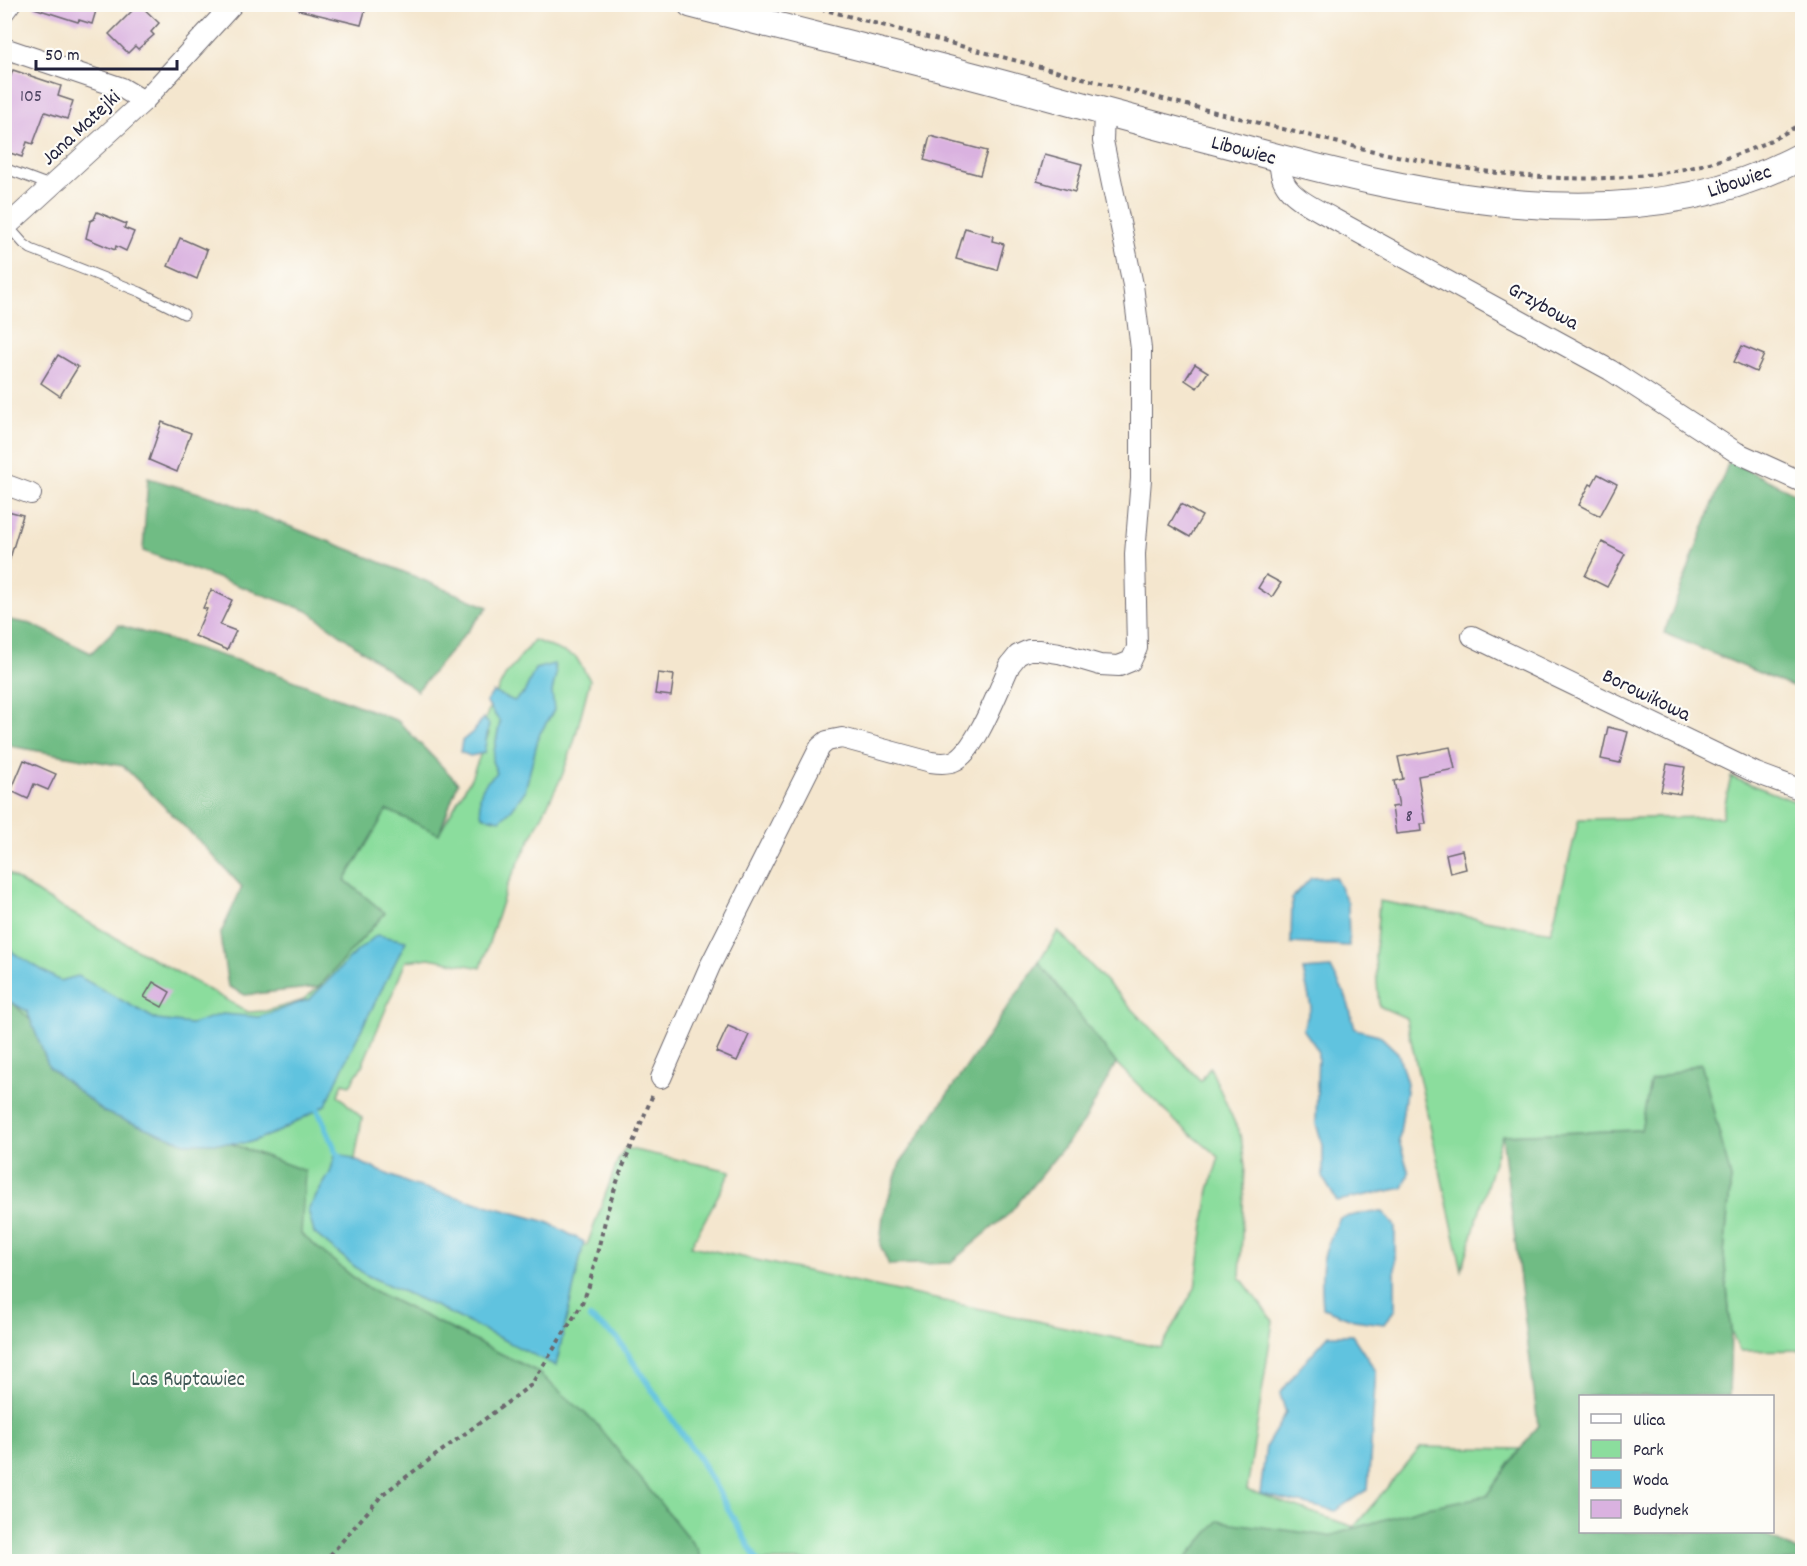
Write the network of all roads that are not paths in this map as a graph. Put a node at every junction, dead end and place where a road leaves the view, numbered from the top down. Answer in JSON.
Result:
{"nodes":[{"id":1,"x":10,"y":4,"type":"edge"},
{"id":2,"x":233,"y":4,"type":"edge"},
{"id":3,"x":691,"y":4,"type":"edge"},
{"id":4,"x":4,"y":12,"type":"edge"},
{"id":5,"x":4,"y":48,"type":"edge"},
{"id":6,"x":144,"y":101,"type":"junction"},
{"id":7,"x":1104,"y":111,"type":"junction"},
{"id":8,"x":1803,"y":156,"type":"edge"},
{"id":9,"x":1280,"y":159,"type":"junction"},
{"id":10,"x":4,"y":168,"type":"edge"},
{"id":11,"x":52,"y":186,"type":"junction"},
{"id":12,"x":6,"y":227,"type":"edge"},
{"id":13,"x":184,"y":314,"type":"dead end"},
{"id":14,"x":1803,"y":482,"type":"edge"},
{"id":15,"x":4,"y":484,"type":"edge"},
{"id":16,"x":31,"y":494,"type":"dead end"},
{"id":17,"x":1472,"y":636,"type":"dead end"},
{"id":18,"x":1803,"y":790,"type":"edge"},
{"id":19,"x":661,"y":1078,"type":"road end"}],
"edges":[{"from":1,"to":4,"type":"street"},
{"from":2,"to":6,"type":"street","name":"Jana Matejki"},
{"from":3,"to":7,"type":"street","name":"Libowiec"},
{"from":5,"to":6,"type":"street"},
{"from":6,"to":11,"type":"street","name":"Jana Matejki"},
{"from":7,"to":9,"type":"street","name":"Libowiec"},
{"from":7,"to":19,"type":"street"},
{"from":8,"to":9,"type":"street","name":"Libowiec"},
{"from":9,"to":14,"type":"street","name":"Grzybowa"},
{"from":10,"to":11,"type":"lane"},
{"from":11,"to":12,"type":"street","name":"Jana Matejki"},
{"from":12,"to":13,"type":"lane"},
{"from":15,"to":16,"type":"street"},
{"from":17,"to":18,"type":"street","name":"Borowikowa"}]}
